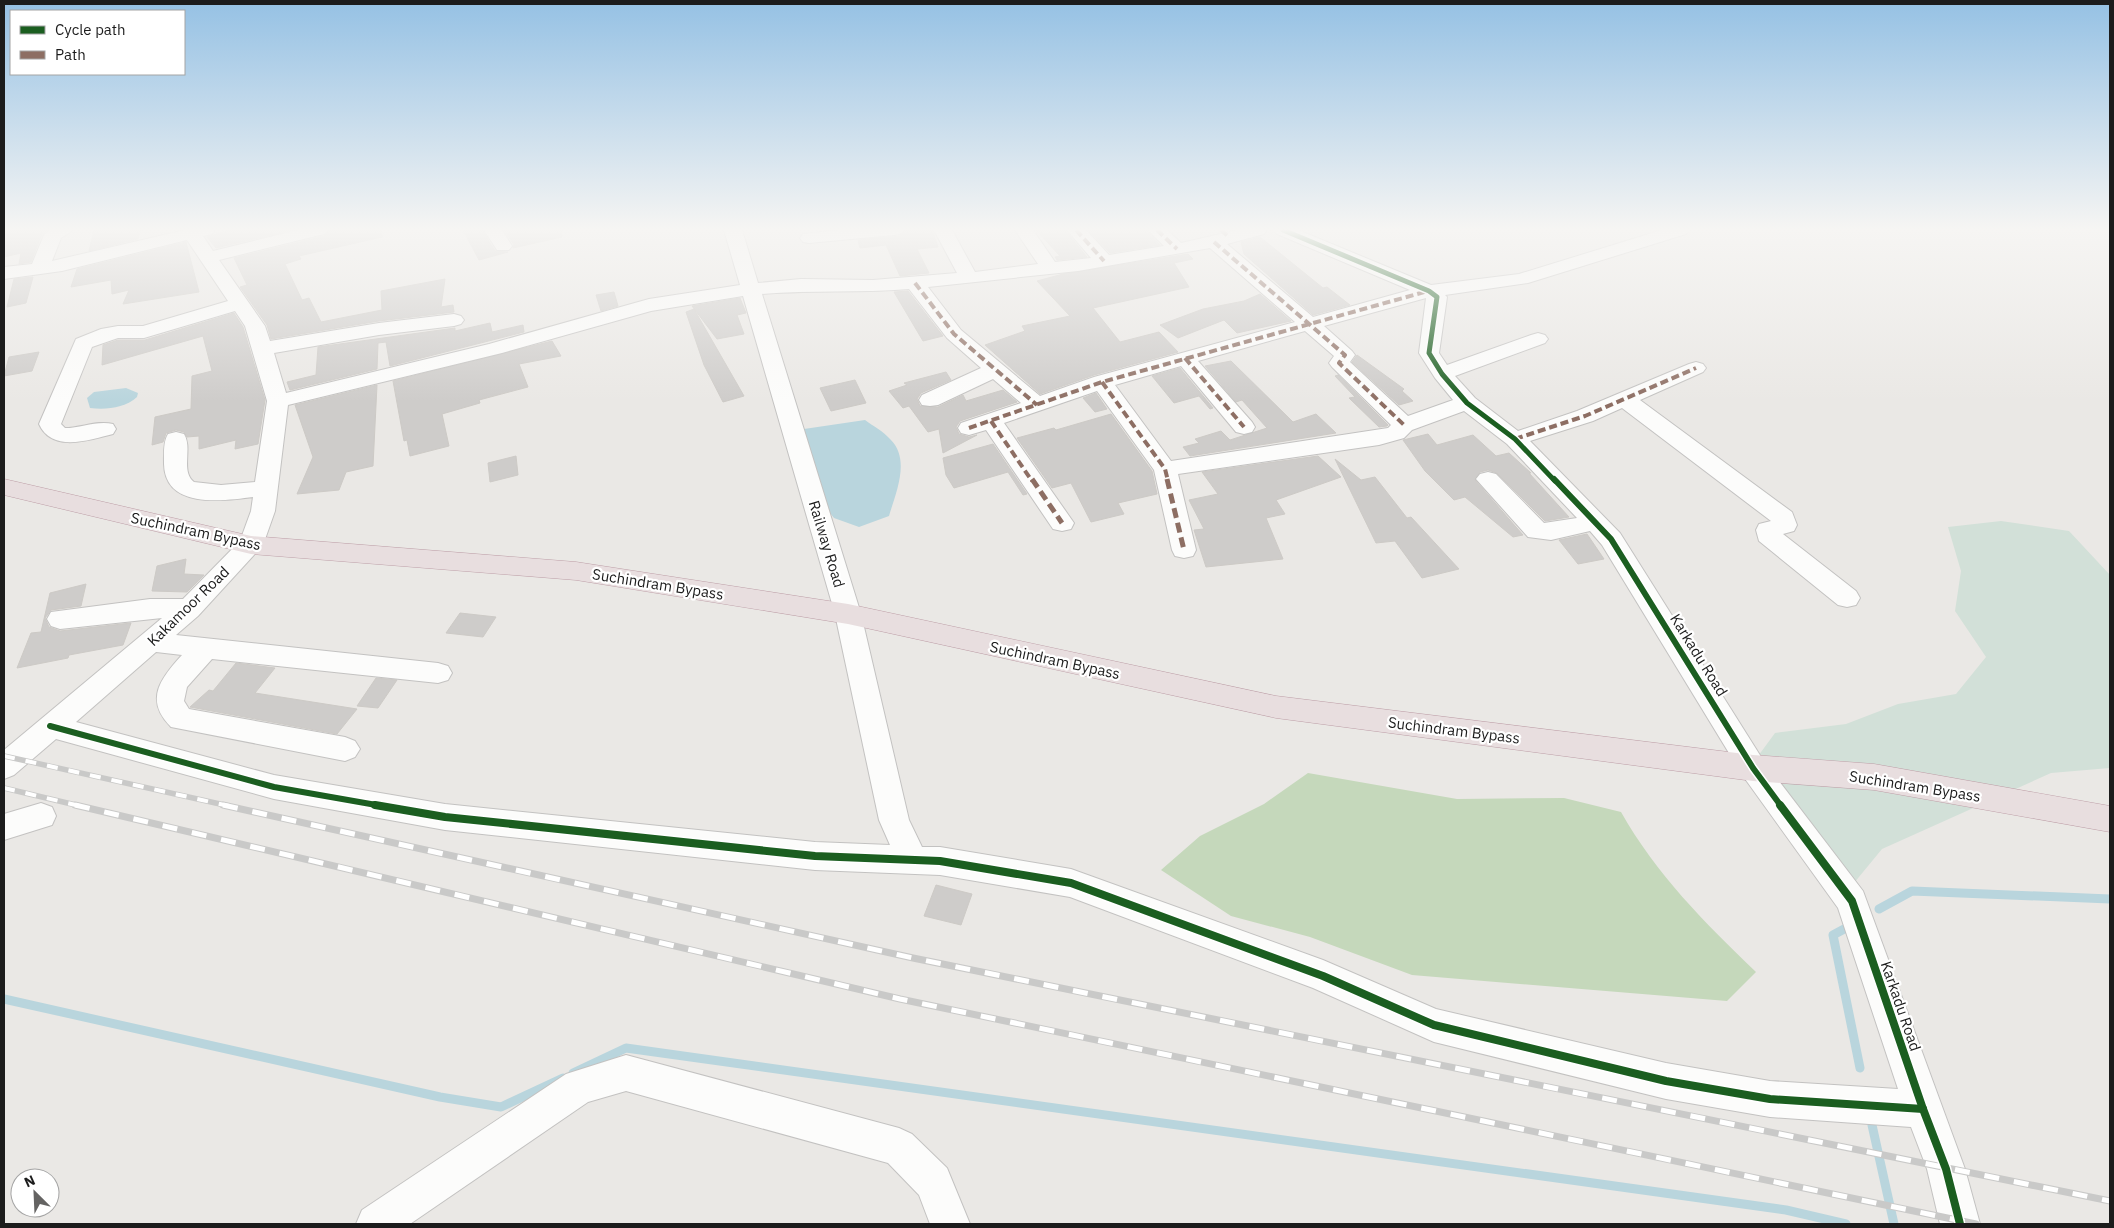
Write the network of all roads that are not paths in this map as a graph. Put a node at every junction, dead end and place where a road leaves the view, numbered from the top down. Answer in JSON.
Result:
{"nodes":[{"id":1,"x":227,"y":287,"type":"edge"},
{"id":2,"x":767,"y":287,"type":"edge"},
{"id":3,"x":917,"y":287,"type":"edge"},
{"id":4,"x":1266,"y":287,"type":"edge"},
{"id":5,"x":1421,"y":287,"type":"edge"},
{"id":6,"x":1458,"y":287,"type":"edge"},
{"id":7,"x":750,"y":289,"type":"junction"},
{"id":8,"x":1430,"y":291,"type":"junction"},
{"id":9,"x":239,"y":304,"type":"junction"},
{"id":10,"x":454,"y":320,"type":"dead end"},
{"id":11,"x":1310,"y":325,"type":"junction"},
{"id":12,"x":1538,"y":340,"type":"dead end"},
{"id":13,"x":262,"y":349,"type":"junction"},
{"id":14,"x":1185,"y":358,"type":"junction"},
{"id":15,"x":1696,"y":368,"type":"dead end"},
{"id":16,"x":997,"y":369,"type":"junction"},
{"id":17,"x":1442,"y":374,"type":"junction"},
{"id":18,"x":1102,"y":382,"type":"junction"},
{"id":19,"x":1624,"y":399,"type":"junction"},
{"id":20,"x":930,"y":400,"type":"dead end"},
{"id":21,"x":278,"y":402,"type":"junction"},
{"id":22,"x":1467,"y":403,"type":"junction"},
{"id":23,"x":1037,"y":405,"type":"junction"},
{"id":24,"x":991,"y":421,"type":"junction"},
{"id":25,"x":1404,"y":425,"type":"junction"},
{"id":26,"x":1244,"y":427,"type":"dead end"},
{"id":27,"x":968,"y":428,"type":"dead end"},
{"id":28,"x":105,"y":430,"type":"dead end"},
{"id":29,"x":1515,"y":439,"type":"junction"},
{"id":30,"x":176,"y":440,"type":"dead end"},
{"id":31,"x":1165,"y":469,"type":"junction"},
{"id":32,"x":1488,"y":479,"type":"dead end"},
{"id":33,"x":4,"y":487,"type":"edge"},
{"id":34,"x":267,"y":488,"type":"junction"},
{"id":35,"x":1595,"y":522,"type":"junction"},
{"id":36,"x":1062,"y":523,"type":"dead end"},
{"id":37,"x":251,"y":546,"type":"junction"},
{"id":38,"x":1184,"y":550,"type":"dead end"},
{"id":39,"x":1847,"y":598,"type":"dead end"},
{"id":40,"x":189,"y":609,"type":"junction"},
{"id":41,"x":848,"y":614,"type":"junction"},
{"id":42,"x":60,"y":619,"type":"dead end"},
{"id":43,"x":151,"y":642,"type":"junction"},
{"id":44,"x":206,"y":648,"type":"junction"},
{"id":45,"x":438,"y":673,"type":"dead end"},
{"id":46,"x":50,"y":726,"type":"junction"},
{"id":47,"x":345,"y":749,"type":"dead end"},
{"id":48,"x":4,"y":767,"type":"edge"},
{"id":49,"x":1753,"y":768,"type":"junction"},
{"id":50,"x":41,"y":816,"type":"dead end"},
{"id":51,"x":2110,"y":819,"type":"edge"},
{"id":52,"x":4,"y":826,"type":"edge"},
{"id":53,"x":912,"y":859,"type":"junction"},
{"id":54,"x":1923,"y":1109,"type":"junction"},
{"id":55,"x":376,"y":1224,"type":"edge"},
{"id":56,"x":950,"y":1224,"type":"edge"},
{"id":57,"x":1960,"y":1224,"type":"edge"}],
"edges":[{"from":1,"to":9,"type":"street","name":"Kakamoor Road"},
{"from":2,"to":7,"type":"street"},
{"from":3,"to":16,"type":"street"},
{"from":4,"to":11,"type":"street"},
{"from":5,"to":8,"type":"street"},
{"from":6,"to":8,"type":"street"},
{"from":7,"to":21,"type":"street"},
{"from":7,"to":41,"type":"street","name":"Railway Road"},
{"from":8,"to":11,"type":"street"},
{"from":8,"to":17,"type":"street","name":"Karkadu Road"},
{"from":9,"to":13,"type":"street","name":"Kakamoor Road"},
{"from":9,"to":28,"type":"street"},
{"from":10,"to":13,"type":"street"},
{"from":11,"to":14,"type":"street"},
{"from":11,"to":25,"type":"street"},
{"from":12,"to":17,"type":"street"},
{"from":13,"to":21,"type":"street","name":"Kakamoor Road"},
{"from":14,"to":18,"type":"street"},
{"from":14,"to":26,"type":"street"},
{"from":15,"to":19,"type":"street"},
{"from":16,"to":20,"type":"street"},
{"from":16,"to":23,"type":"street"},
{"from":17,"to":22,"type":"street","name":"Karkadu Road"},
{"from":18,"to":23,"type":"street"},
{"from":18,"to":31,"type":"street"},
{"from":19,"to":29,"type":"street"},
{"from":19,"to":39,"type":"street"},
{"from":21,"to":34,"type":"street","name":"Kakamoor Road"},
{"from":22,"to":25,"type":"street"},
{"from":22,"to":29,"type":"street","name":"Karkadu Road"},
{"from":23,"to":24,"type":"street"},
{"from":24,"to":27,"type":"street"},
{"from":24,"to":36,"type":"street"},
{"from":25,"to":31,"type":"street"},
{"from":29,"to":35,"type":"street","name":"Karkadu Road"},
{"from":30,"to":34,"type":"street"},
{"from":31,"to":38,"type":"street"},
{"from":32,"to":35,"type":"street"},
{"from":33,"to":37,"type":"highway","name":"Suchindram Bypass"},
{"from":34,"to":37,"type":"street","name":"Kakamoor Road"},
{"from":35,"to":49,"type":"street","name":"Karkadu Road"},
{"from":37,"to":40,"type":"street","name":"Kakamoor Road"},
{"from":37,"to":41,"type":"highway","name":"Suchindram Bypass"},
{"from":40,"to":42,"type":"street"},
{"from":40,"to":43,"type":"street","name":"Kakamoor Road"},
{"from":41,"to":49,"type":"highway","name":"Suchindram Bypass"},
{"from":41,"to":53,"type":"street","name":"Railway Road"},
{"from":43,"to":44,"type":"street"},
{"from":43,"to":46,"type":"street","name":"Kakamoor Road"},
{"from":44,"to":45,"type":"street"},
{"from":44,"to":47,"type":"street"},
{"from":46,"to":48,"type":"street","name":"Kakamoor Road"},
{"from":46,"to":53,"type":"street"},
{"from":49,"to":51,"type":"highway","name":"Suchindram Bypass"},
{"from":49,"to":54,"type":"street","name":"Karkadu Road"},
{"from":50,"to":52,"type":"street"},
{"from":53,"to":54,"type":"street"},
{"from":54,"to":57,"type":"street","name":"Karkadu Road"},
{"from":55,"to":56,"type":"street"}]}
